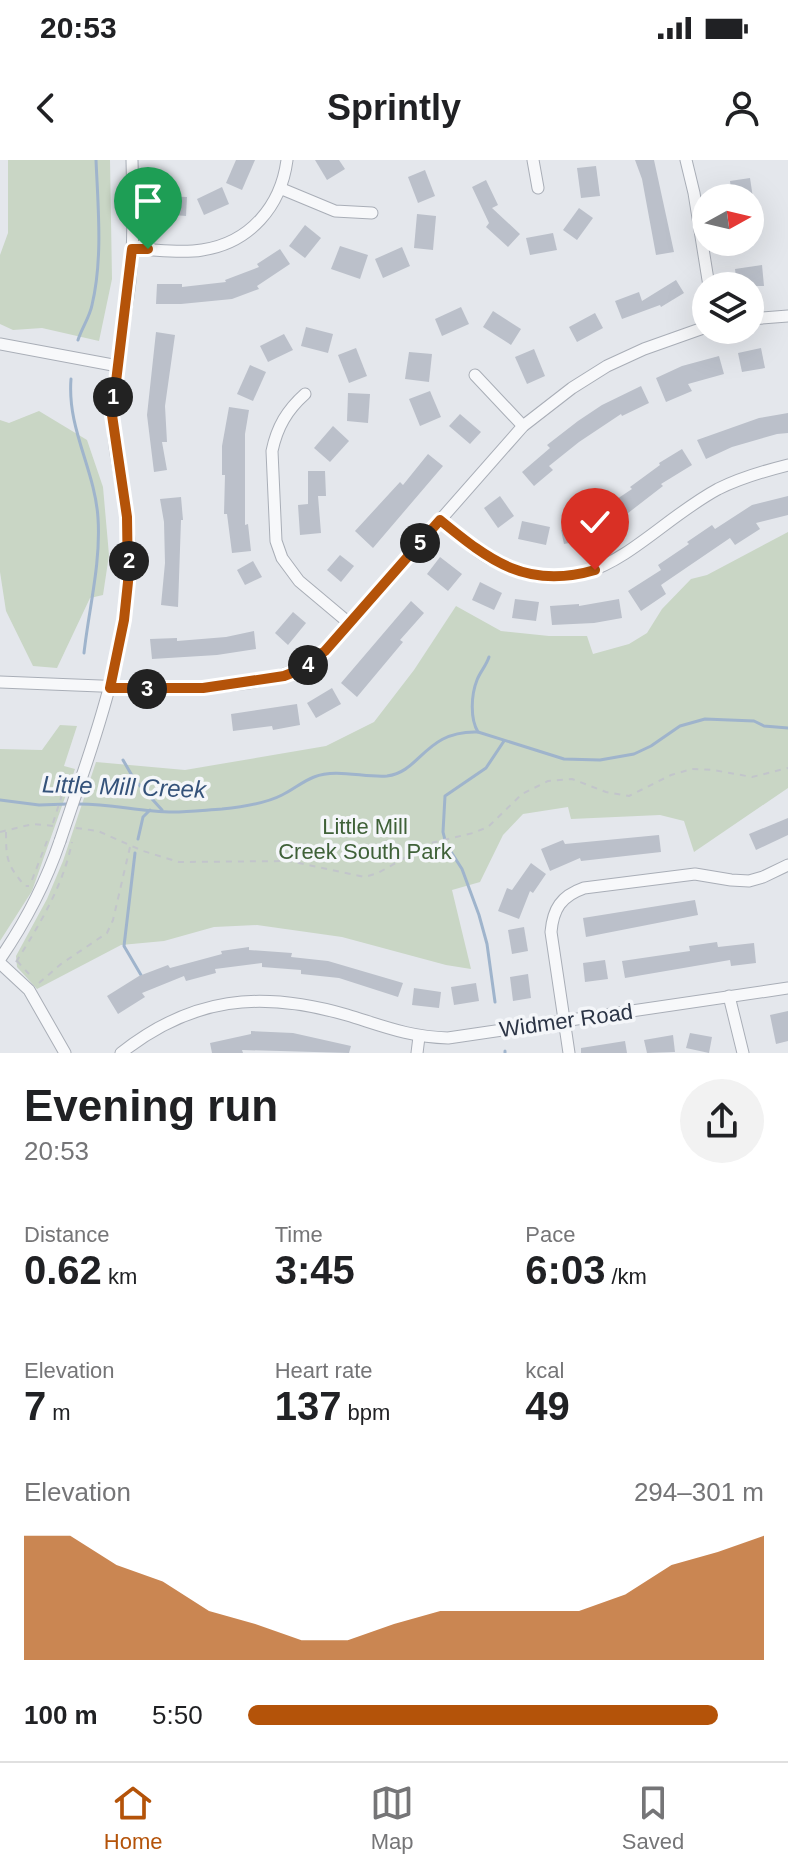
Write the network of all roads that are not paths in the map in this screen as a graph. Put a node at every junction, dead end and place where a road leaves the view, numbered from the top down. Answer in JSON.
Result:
{"nodes":[{"id":1,"x":132,"y":160,"type":"edge"},
{"id":2,"x":287,"y":160,"type":"edge"},
{"id":3,"x":533,"y":160,"type":"edge"},
{"id":4,"x":686,"y":160,"type":"edge"},
{"id":5,"x":538,"y":188,"type":"dead end"},
{"id":6,"x":282,"y":189,"type":"junction"},
{"id":7,"x":372,"y":213,"type":"dead end"},
{"id":8,"x":132,"y":249,"type":"junction"},
{"id":9,"x":707,"y":272,"type":"edge"},
{"id":10,"x":788,"y":316,"type":"edge"},
{"id":11,"x":764,"y":318,"type":"edge"},
{"id":12,"x":692,"y":332,"type":"edge"},
{"id":13,"x":0,"y":344,"type":"edge"},
{"id":14,"x":118,"y":366,"type":"junction"},
{"id":15,"x":475,"y":375,"type":"dead end"},
{"id":16,"x":305,"y":394,"type":"dead end"},
{"id":17,"x":523,"y":426,"type":"junction"},
{"id":18,"x":788,"y":465,"type":"edge"},
{"id":19,"x":440,"y":520,"type":"junction"},
{"id":20,"x":349,"y":623,"type":"junction"},
{"id":21,"x":0,"y":682,"type":"edge"},
{"id":22,"x":110,"y":688,"type":"junction"},
{"id":23,"x":788,"y":865,"type":"edge"},
{"id":24,"x":0,"y":961,"type":"edge"},
{"id":25,"x":788,"y":988,"type":"edge"},
{"id":26,"x":729,"y":996,"type":"junction"},
{"id":27,"x":564,"y":1021,"type":"junction"},
{"id":28,"x":419,"y":1037,"type":"junction"},
{"id":29,"x":65,"y":1053,"type":"edge"},
{"id":30,"x":121,"y":1053,"type":"edge"},
{"id":31,"x":417,"y":1053,"type":"edge"},
{"id":32,"x":569,"y":1053,"type":"edge"},
{"id":33,"x":743,"y":1053,"type":"edge"}],
"edges":[{"from":1,"to":8,"type":"street"},
{"from":2,"to":6,"type":"street"},
{"from":3,"to":5,"type":"street"},
{"from":4,"to":9,"type":"street"},
{"from":6,"to":7,"type":"street"},
{"from":6,"to":8,"type":"street"},
{"from":8,"to":14,"type":"street"},
{"from":10,"to":11,"type":"street"},
{"from":12,"to":17,"type":"street"},
{"from":13,"to":14,"type":"street"},
{"from":14,"to":22,"type":"street"},
{"from":15,"to":17,"type":"street"},
{"from":16,"to":20,"type":"street"},
{"from":17,"to":19,"type":"street"},
{"from":18,"to":19,"type":"street"},
{"from":19,"to":20,"type":"street"},
{"from":20,"to":22,"type":"street"},
{"from":21,"to":22,"type":"street"},
{"from":22,"to":24,"type":"street","bridge":true},
{"from":23,"to":27,"type":"street"},
{"from":24,"to":29,"type":"street"},
{"from":25,"to":26,"type":"street","name":"Widmer Road"},
{"from":26,"to":27,"type":"street","name":"Widmer Road"},
{"from":26,"to":33,"type":"street"},
{"from":27,"to":28,"type":"street","name":"Widmer Road"},
{"from":27,"to":32,"type":"street"},
{"from":28,"to":30,"type":"street","name":"Widmer Road"},
{"from":28,"to":31,"type":"street"}]}
